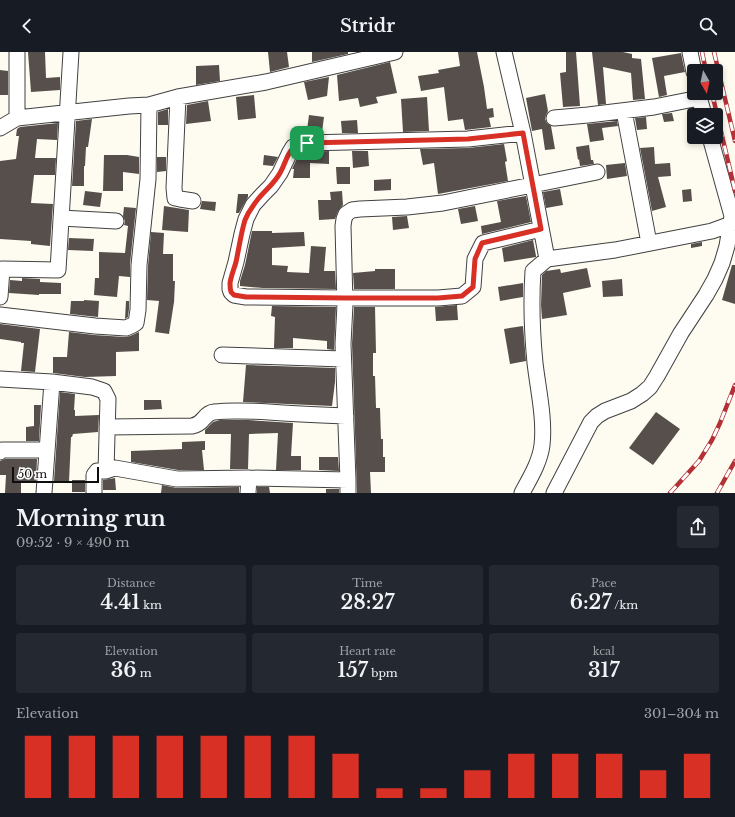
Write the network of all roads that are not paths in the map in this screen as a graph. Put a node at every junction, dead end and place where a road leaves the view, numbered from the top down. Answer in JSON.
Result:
{"nodes":[{"id":1,"x":17,"y":52,"type":"edge"},
{"id":2,"x":71,"y":52,"type":"edge"},
{"id":3,"x":395,"y":52,"type":"edge"},
{"id":4,"x":504,"y":52,"type":"edge"},
{"id":5,"x":690,"y":52,"type":"edge"},
{"id":6,"x":692,"y":64,"type":"edge"},
{"id":7,"x":178,"y":97,"type":"junction"},
{"id":8,"x":687,"y":98,"type":"edge"},
{"id":9,"x":149,"y":105,"type":"junction"},
{"id":10,"x":624,"y":111,"type":"junction"},
{"id":11,"x":67,"y":112,"type":"junction"},
{"id":12,"x":16,"y":118,"type":"junction"},
{"id":13,"x":554,"y":118,"type":"dead end"},
{"id":14,"x":0,"y":128,"type":"edge"},
{"id":15,"x":523,"y":133,"type":"junction"},
{"id":16,"x":712,"y":144,"type":"edge"},
{"id":17,"x":597,"y":172,"type":"dead end"},
{"id":18,"x":532,"y":185,"type":"junction"},
{"id":19,"x":193,"y":201,"type":"dead end"},
{"id":20,"x":61,"y":218,"type":"junction"},
{"id":21,"x":116,"y":221,"type":"dead end"},
{"id":22,"x":731,"y":224,"type":"junction"},
{"id":23,"x":541,"y":229,"type":"junction"},
{"id":24,"x":649,"y":243,"type":"junction"},
{"id":25,"x":547,"y":259,"type":"junction"},
{"id":26,"x":0,"y":297,"type":"edge"},
{"id":27,"x":345,"y":298,"type":"junction"},
{"id":28,"x":0,"y":315,"type":"edge"},
{"id":29,"x":222,"y":355,"type":"dead end"},
{"id":30,"x":343,"y":359,"type":"junction"},
{"id":31,"x":0,"y":379,"type":"edge"},
{"id":32,"x":52,"y":382,"type":"junction"},
{"id":33,"x":346,"y":416,"type":"junction"},
{"id":34,"x":107,"y":427,"type":"junction"},
{"id":35,"x":47,"y":450,"type":"junction"},
{"id":36,"x":0,"y":452,"type":"edge"},
{"id":37,"x":106,"y":471,"type":"junction"},
{"id":38,"x":249,"y":478,"type":"junction"},
{"id":39,"x":348,"y":486,"type":"edge"},
{"id":40,"x":44,"y":493,"type":"edge"},
{"id":41,"x":94,"y":493,"type":"edge"},
{"id":42,"x":248,"y":493,"type":"edge"},
{"id":43,"x":522,"y":493,"type":"edge"},
{"id":44,"x":554,"y":493,"type":"edge"}],
"edges":[{"from":1,"to":12,"type":"street"},
{"from":2,"to":11,"type":"street"},
{"from":3,"to":7,"type":"street"},
{"from":4,"to":15,"type":"street"},
{"from":5,"to":6,"type":"street"},
{"from":7,"to":9,"type":"street"},
{"from":7,"to":19,"type":"street"},
{"from":8,"to":10,"type":"street"},
{"from":9,"to":11,"type":"street"},
{"from":9,"to":28,"type":"street"},
{"from":10,"to":13,"type":"street"},
{"from":10,"to":24,"type":"street"},
{"from":11,"to":12,"type":"street"},
{"from":11,"to":20,"type":"street"},
{"from":12,"to":14,"type":"street"},
{"from":15,"to":18,"type":"street"},
{"from":15,"to":27,"type":"street"},
{"from":16,"to":22,"type":"street"},
{"from":17,"to":18,"type":"street"},
{"from":18,"to":23,"type":"street"},
{"from":18,"to":27,"type":"street"},
{"from":20,"to":21,"type":"street"},
{"from":20,"to":26,"type":"street"},
{"from":22,"to":24,"type":"street"},
{"from":22,"to":44,"type":"street"},
{"from":23,"to":25,"type":"street"},
{"from":23,"to":27,"type":"street"},
{"from":24,"to":25,"type":"street"},
{"from":25,"to":43,"type":"street"},
{"from":27,"to":30,"type":"street"},
{"from":29,"to":30,"type":"street"},
{"from":30,"to":33,"type":"street"},
{"from":31,"to":32,"type":"street"},
{"from":32,"to":34,"type":"street"},
{"from":32,"to":35,"type":"street"},
{"from":33,"to":34,"type":"street"},
{"from":33,"to":39,"type":"street"},
{"from":34,"to":37,"type":"street"},
{"from":35,"to":36,"type":"street"},
{"from":35,"to":40,"type":"street"},
{"from":37,"to":38,"type":"street"},
{"from":37,"to":41,"type":"street"},
{"from":38,"to":39,"type":"street"},
{"from":38,"to":42,"type":"street"}]}
